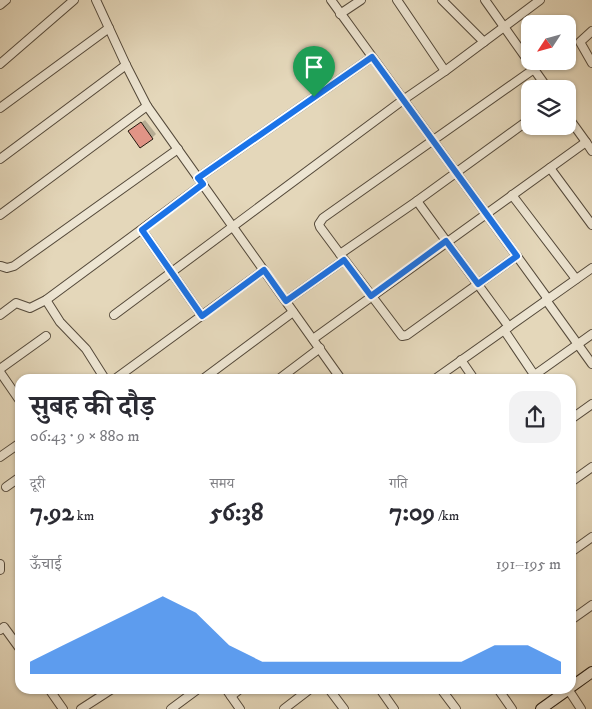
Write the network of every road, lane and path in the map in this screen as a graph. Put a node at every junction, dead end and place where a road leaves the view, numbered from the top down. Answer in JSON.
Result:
{"nodes":[{"id":1,"x":6,"y":0,"type":"edge"},
{"id":2,"x":74,"y":0,"type":"edge"},
{"id":3,"x":96,"y":0,"type":"edge"},
{"id":4,"x":331,"y":0,"type":"edge"},
{"id":5,"x":361,"y":0,"type":"edge"},
{"id":6,"x":397,"y":0,"type":"edge"},
{"id":7,"x":442,"y":0,"type":"edge"},
{"id":8,"x":485,"y":0,"type":"edge"},
{"id":9,"x":540,"y":0,"type":"edge"},
{"id":10,"x":0,"y":5,"type":"edge"},
{"id":11,"x":340,"y":14,"type":"junction"},
{"id":12,"x":504,"y":27,"type":"junction"},
{"id":13,"x":109,"y":28,"type":"junction"},
{"id":14,"x":592,"y":31,"type":"edge"},
{"id":15,"x":484,"y":42,"type":"junction"},
{"id":16,"x":521,"y":51,"type":"edge"},
{"id":17,"x":372,"y":57,"type":"junction"},
{"id":18,"x":592,"y":63,"type":"edge"},
{"id":19,"x":0,"y":64,"type":"edge"},
{"id":20,"x":126,"y":65,"type":"junction"},
{"id":21,"x":533,"y":70,"type":"edge"},
{"id":22,"x":445,"y":71,"type":"junction"},
{"id":23,"x":403,"y":100,"type":"junction"},
{"id":24,"x":147,"y":106,"type":"junction"},
{"id":25,"x":0,"y":108,"type":"edge"},
{"id":26,"x":521,"y":126,"type":"edge"},
{"id":27,"x":576,"y":128,"type":"edge"},
{"id":28,"x":433,"y":141,"type":"junction"},
{"id":29,"x":586,"y":142,"type":"junction"},
{"id":30,"x":178,"y":149,"type":"junction"},
{"id":31,"x":592,"y":151,"type":"edge"},
{"id":32,"x":0,"y":159,"type":"edge"},
{"id":33,"x":550,"y":168,"type":"junction"},
{"id":34,"x":456,"y":173,"type":"junction"},
{"id":35,"x":200,"y":181,"type":"junction"},
{"id":36,"x":512,"y":195,"type":"junction"},
{"id":37,"x":417,"y":201,"type":"junction"},
{"id":38,"x":486,"y":214,"type":"junction"},
{"id":39,"x":0,"y":215,"type":"edge"},
{"id":40,"x":592,"y":225,"type":"edge"},
{"id":41,"x":232,"y":226,"type":"junction"},
{"id":42,"x":142,"y":230,"type":"junction"},
{"id":43,"x":446,"y":241,"type":"junction"},
{"id":44,"x":517,"y":256,"type":"junction"},
{"id":45,"x":342,"y":257,"type":"junction"},
{"id":46,"x":0,"y":265,"type":"edge"},
{"id":47,"x":264,"y":270,"type":"junction"},
{"id":48,"x":591,"y":270,"type":"edge"},
{"id":49,"x":171,"y":272,"type":"junction"},
{"id":50,"x":576,"y":279,"type":"junction"},
{"id":51,"x":478,"y":284,"type":"junction"},
{"id":52,"x":371,"y":296,"type":"junction"},
{"id":53,"x":46,"y":300,"type":"junction"},
{"id":54,"x":547,"y":300,"type":"junction"},
{"id":55,"x":286,"y":301,"type":"junction"},
{"id":56,"x":293,"y":312,"type":"junction"},
{"id":57,"x":0,"y":315,"type":"edge"},
{"id":58,"x":114,"y":315,"type":"dead end"},
{"id":59,"x":202,"y":316,"type":"junction"},
{"id":60,"x":506,"y":328,"type":"junction"},
{"id":61,"x":592,"y":334,"type":"edge"},
{"id":62,"x":46,"y":336,"type":"dead end"},
{"id":63,"x":313,"y":340,"type":"junction"},
{"id":64,"x":578,"y":344,"type":"junction"},
{"id":65,"x":320,"y":348,"type":"junction"},
{"id":66,"x":461,"y":360,"type":"junction"},
{"id":67,"x":592,"y":364,"type":"edge"},
{"id":68,"x":0,"y":371,"type":"edge"},
{"id":69,"x":102,"y":374,"type":"edge"},
{"id":70,"x":122,"y":374,"type":"edge"},
{"id":71,"x":210,"y":374,"type":"edge"},
{"id":72,"x":286,"y":374,"type":"edge"},
{"id":73,"x":338,"y":374,"type":"edge"},
{"id":74,"x":442,"y":374,"type":"edge"},
{"id":75,"x":471,"y":374,"type":"edge"},
{"id":76,"x":532,"y":374,"type":"edge"},
{"id":77,"x":538,"y":374,"type":"edge"},
{"id":78,"x":15,"y":393,"type":"edge"},
{"id":79,"x":592,"y":404,"type":"edge"},
{"id":80,"x":576,"y":415,"type":"edge"},
{"id":81,"x":15,"y":446,"type":"edge"},
{"id":82,"x":0,"y":457,"type":"edge"},
{"id":83,"x":592,"y":467,"type":"edge"},
{"id":84,"x":576,"y":478,"type":"edge"},
{"id":85,"x":15,"y":481,"type":"edge"},
{"id":86,"x":6,"y":487,"type":"dead end"},
{"id":87,"x":592,"y":537,"type":"edge"},
{"id":88,"x":576,"y":548,"type":"edge"},
{"id":89,"x":0,"y":564,"type":"edge"},
{"id":90,"x":0,"y":570,"type":"edge"},
{"id":91,"x":592,"y":605,"type":"edge"},
{"id":92,"x":576,"y":616,"type":"edge"},
{"id":93,"x":0,"y":630,"type":"edge"},
{"id":94,"x":15,"y":642,"type":"edge"},
{"id":95,"x":592,"y":672,"type":"edge"},
{"id":96,"x":576,"y":683,"type":"edge"},
{"id":97,"x":52,"y":694,"type":"edge"},
{"id":98,"x":104,"y":694,"type":"edge"},
{"id":99,"x":191,"y":694,"type":"edge"},
{"id":100,"x":234,"y":694,"type":"edge"},
{"id":101,"x":304,"y":694,"type":"edge"},
{"id":102,"x":333,"y":694,"type":"edge"},
{"id":103,"x":384,"y":694,"type":"edge"},
{"id":104,"x":444,"y":694,"type":"edge"},
{"id":105,"x":502,"y":694,"type":"edge"},
{"id":106,"x":561,"y":694,"type":"edge"},
{"id":107,"x":572,"y":694,"type":"edge"},
{"id":108,"x":231,"y":696,"type":"joint"},
{"id":109,"x":63,"y":709,"type":"edge"},
{"id":110,"x":81,"y":709,"type":"edge"},
{"id":111,"x":171,"y":709,"type":"edge"},
{"id":112,"x":240,"y":709,"type":"edge"},
{"id":113,"x":284,"y":709,"type":"edge"},
{"id":114,"x":344,"y":709,"type":"edge"},
{"id":115,"x":394,"y":709,"type":"edge"},
{"id":116,"x":456,"y":709,"type":"edge"},
{"id":117,"x":512,"y":709,"type":"edge"},
{"id":118,"x":541,"y":709,"type":"edge"},
{"id":119,"x":581,"y":709,"type":"edge"}],
"edges":[{"from":1,"to":10,"type":"street"},
{"from":2,"to":19,"type":"street"},
{"from":3,"to":13,"type":"street"},
{"from":4,"to":11,"type":"street"},
{"from":5,"to":11,"type":"street"},
{"from":6,"to":22,"type":"street"},
{"from":7,"to":15,"type":"street"},
{"from":8,"to":12,"type":"street"},
{"from":9,"to":12,"type":"street"},
{"from":11,"to":17,"type":"street"},
{"from":12,"to":15,"type":"street"},
{"from":12,"to":16,"type":"street"},
{"from":13,"to":20,"type":"street"},
{"from":13,"to":25,"type":"street"},
{"from":14,"to":18,"type":"street"},
{"from":15,"to":22,"type":"street"},
{"from":17,"to":23,"type":"street"},
{"from":17,"to":35,"type":"street"},
{"from":20,"to":24,"type":"street"},
{"from":20,"to":32,"type":"street"},
{"from":21,"to":28,"type":"street"},
{"from":22,"to":23,"type":"street"},
{"from":23,"to":28,"type":"street"},
{"from":23,"to":41,"type":"street"},
{"from":24,"to":30,"type":"street"},
{"from":24,"to":39,"type":"street"},
{"from":26,"to":34,"type":"street"},
{"from":27,"to":29,"type":"street"},
{"from":28,"to":34,"type":"street"},
{"from":28,"to":45,"type":"street"},
{"from":29,"to":31,"type":"street"},
{"from":29,"to":33,"type":"street"},
{"from":30,"to":35,"type":"street"},
{"from":30,"to":46,"type":"street"},
{"from":33,"to":36,"type":"street"},
{"from":33,"to":40,"type":"street"},
{"from":34,"to":37,"type":"street"},
{"from":34,"to":38,"type":"street"},
{"from":35,"to":41,"type":"street"},
{"from":35,"to":42,"type":"street"},
{"from":36,"to":38,"type":"street"},
{"from":36,"to":50,"type":"street"},
{"from":37,"to":43,"type":"street"},
{"from":37,"to":45,"type":"street"},
{"from":38,"to":43,"type":"street"},
{"from":38,"to":44,"type":"street"},
{"from":41,"to":47,"type":"street"},
{"from":41,"to":49,"type":"street"},
{"from":42,"to":49,"type":"street"},
{"from":42,"to":53,"type":"street"},
{"from":43,"to":51,"type":"street"},
{"from":43,"to":52,"type":"street"},
{"from":44,"to":51,"type":"street"},
{"from":44,"to":54,"type":"street"},
{"from":45,"to":52,"type":"street"},
{"from":45,"to":55,"type":"street"},
{"from":47,"to":55,"type":"street"},
{"from":47,"to":59,"type":"street"},
{"from":48,"to":50,"type":"street"},
{"from":49,"to":58,"type":"street"},
{"from":49,"to":59,"type":"street"},
{"from":50,"to":54,"type":"street"},
{"from":51,"to":52,"type":"street"},
{"from":51,"to":60,"type":"street"},
{"from":52,"to":63,"type":"street"},
{"from":53,"to":57,"type":"street"},
{"from":53,"to":69,"type":"street"},
{"from":54,"to":60,"type":"street"},
{"from":54,"to":64,"type":"street"},
{"from":55,"to":56,"type":"street"},
{"from":56,"to":63,"type":"street"},
{"from":56,"to":71,"type":"street"},
{"from":59,"to":70,"type":"street"},
{"from":60,"to":66,"type":"street"},
{"from":60,"to":76,"type":"street"},
{"from":61,"to":64,"type":"street"},
{"from":62,"to":68,"type":"street"},
{"from":63,"to":65,"type":"street"},
{"from":64,"to":67,"type":"street"},
{"from":64,"to":77,"type":"street"},
{"from":65,"to":72,"type":"street"},
{"from":65,"to":73,"type":"street"},
{"from":66,"to":74,"type":"street"},
{"from":66,"to":75,"type":"street"},
{"from":68,"to":78,"type":"street"},
{"from":79,"to":80,"type":"street"},
{"from":81,"to":82,"type":"street"},
{"from":83,"to":84,"type":"street"},
{"from":85,"to":86,"type":"street"},
{"from":87,"to":88,"type":"street"},
{"from":89,"to":90,"type":"street"},
{"from":91,"to":92,"type":"street"},
{"from":93,"to":94,"type":"street"},
{"from":95,"to":96,"type":"street"},
{"from":97,"to":109,"type":"street"},
{"from":98,"to":110,"type":"street"},
{"from":99,"to":111,"type":"street"},
{"from":100,"to":108,"type":"street"},
{"from":101,"to":113,"type":"street"},
{"from":102,"to":114,"type":"street"},
{"from":103,"to":115,"type":"street"},
{"from":104,"to":116,"type":"street"},
{"from":105,"to":117,"type":"street"},
{"from":106,"to":118,"type":"street"},
{"from":107,"to":119,"type":"street"},
{"from":108,"to":112,"type":"street"}]}
